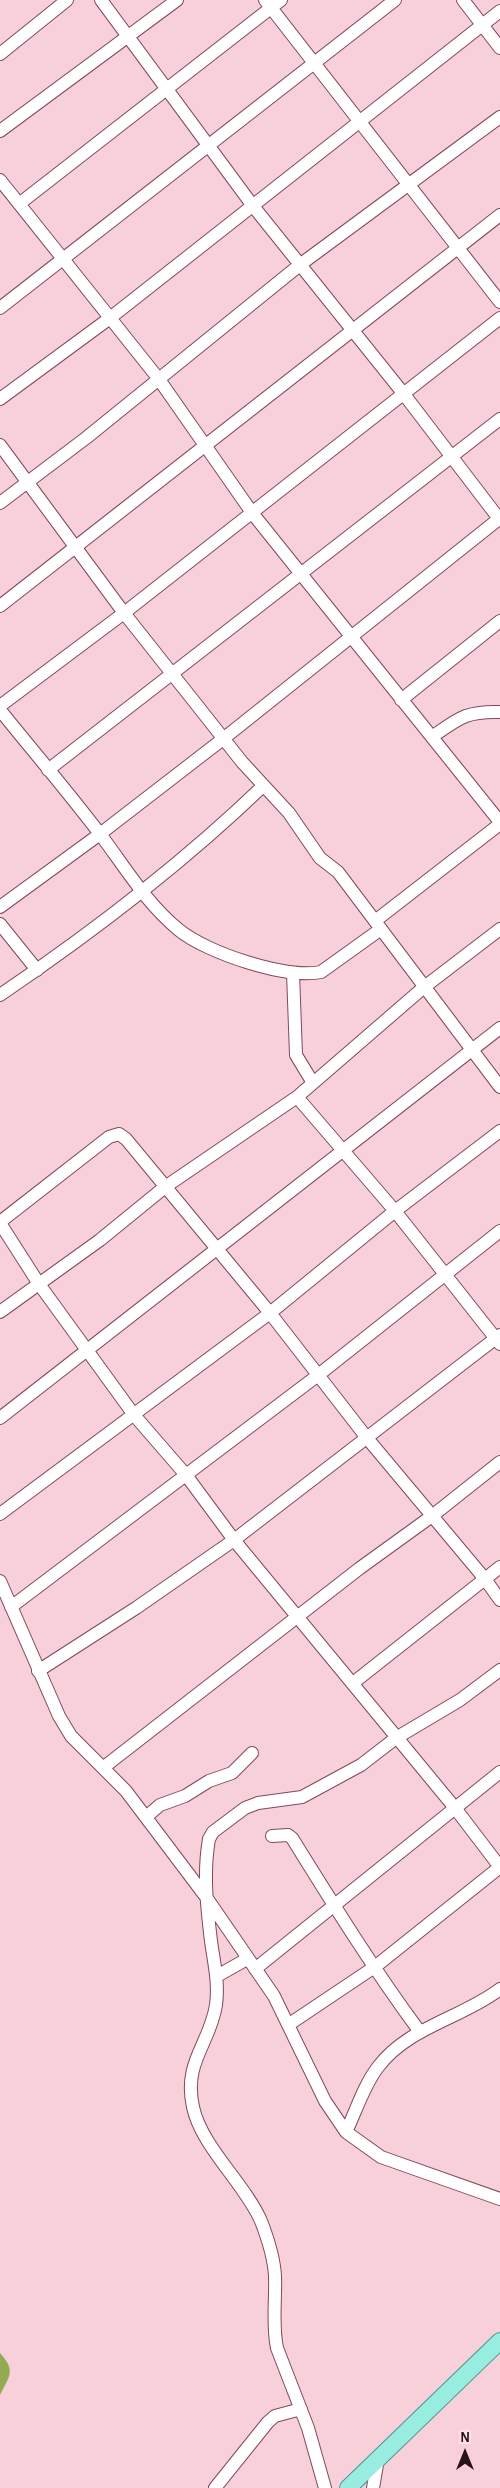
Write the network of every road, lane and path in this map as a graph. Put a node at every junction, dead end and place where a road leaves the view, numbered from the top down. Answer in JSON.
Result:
{"nodes":[{"id":1,"x":66,"y":0,"type":"edge"},
{"id":2,"x":101,"y":0,"type":"edge"},
{"id":3,"x":177,"y":0,"type":"edge"},
{"id":4,"x":395,"y":0,"type":"edge"},
{"id":5,"x":463,"y":0,"type":"edge"},
{"id":6,"x":272,"y":2,"type":"edge"},
{"id":7,"x":500,"y":11,"type":"edge"},
{"id":8,"x":481,"y":26,"type":"junction"},
{"id":9,"x":130,"y":37,"type":"junction"},
{"id":10,"x":500,"y":48,"type":"edge"},
{"id":11,"x":0,"y":54,"type":"edge"},
{"id":12,"x":313,"y":62,"type":"junction"},
{"id":13,"x":168,"y":89,"type":"junction"},
{"id":14,"x":500,"y":117,"type":"edge"},
{"id":15,"x":360,"y":123,"type":"junction"},
{"id":16,"x":0,"y":131,"type":"edge"},
{"id":17,"x":209,"y":146,"type":"junction"},
{"id":18,"x":0,"y":180,"type":"edge"},
{"id":19,"x":410,"y":185,"type":"junction"},
{"id":20,"x":19,"y":204,"type":"junction"},
{"id":21,"x":253,"y":206,"type":"junction"},
{"id":22,"x":500,"y":216,"type":"edge"},
{"id":23,"x":459,"y":249,"type":"junction"},
{"id":24,"x":62,"y":259,"type":"junction"},
{"id":25,"x":301,"y":264,"type":"junction"},
{"id":26,"x":500,"y":302,"type":"edge"},
{"id":27,"x":0,"y":308,"type":"edge"},
{"id":28,"x":110,"y":318,"type":"junction"},
{"id":29,"x":500,"y":318,"type":"edge"},
{"id":30,"x":352,"y":331,"type":"junction"},
{"id":31,"x":158,"y":378,"type":"junction"},
{"id":32,"x":403,"y":393,"type":"junction"},
{"id":33,"x":0,"y":399,"type":"edge"},
{"id":34,"x":500,"y":419,"type":"edge"},
{"id":35,"x":0,"y":445,"type":"edge"},
{"id":36,"x":206,"y":445,"type":"junction"},
{"id":37,"x":451,"y":457,"type":"junction"},
{"id":38,"x":28,"y":482,"type":"junction"},
{"id":39,"x":0,"y":503,"type":"edge"},
{"id":40,"x":253,"y":514,"type":"junction"},
{"id":41,"x":500,"y":519,"type":"edge"},
{"id":42,"x":75,"y":548,"type":"junction"},
{"id":43,"x":301,"y":575,"type":"junction"},
{"id":44,"x":0,"y":606,"type":"edge"},
{"id":45,"x":124,"y":613,"type":"junction"},
{"id":46,"x":500,"y":621,"type":"edge"},
{"id":47,"x":350,"y":636,"type":"junction"},
{"id":48,"x":172,"y":674,"type":"junction"},
{"id":49,"x":401,"y":700,"type":"junction"},
{"id":50,"x":0,"y":708,"type":"edge"},
{"id":51,"x":500,"y":712,"type":"edge"},
{"id":52,"x":432,"y":737,"type":"junction"},
{"id":53,"x":223,"y":739,"type":"junction"},
{"id":54,"x":48,"y":770,"type":"junction"},
{"id":55,"x":263,"y":786,"type":"junction"},
{"id":56,"x":500,"y":823,"type":"edge"},
{"id":57,"x":100,"y":834,"type":"junction"},
{"id":58,"x":142,"y":892,"type":"junction"},
{"id":59,"x":0,"y":908,"type":"edge"},
{"id":60,"x":0,"y":924,"type":"edge"},
{"id":61,"x":378,"y":925,"type":"junction"},
{"id":62,"x":500,"y":928,"type":"edge"},
{"id":63,"x":37,"y":970,"type":"junction"},
{"id":64,"x":293,"y":973,"type":"junction"},
{"id":65,"x":423,"y":988,"type":"junction"},
{"id":66,"x":0,"y":996,"type":"edge"},
{"id":67,"x":500,"y":1028,"type":"edge"},
{"id":68,"x":471,"y":1050,"type":"junction"},
{"id":69,"x":313,"y":1083,"type":"junction"},
{"id":70,"x":500,"y":1088,"type":"edge"},
{"id":71,"x":297,"y":1097,"type":"junction"},
{"id":72,"x":500,"y":1131,"type":"edge"},
{"id":73,"x":344,"y":1151,"type":"junction"},
{"id":74,"x":165,"y":1187,"type":"junction"},
{"id":75,"x":395,"y":1211,"type":"junction"},
{"id":76,"x":0,"y":1222,"type":"edge"},
{"id":77,"x":500,"y":1231,"type":"edge"},
{"id":78,"x":216,"y":1248,"type":"junction"},
{"id":79,"x":444,"y":1274,"type":"junction"},
{"id":80,"x":39,"y":1284,"type":"junction"},
{"id":81,"x":0,"y":1312,"type":"edge"},
{"id":82,"x":270,"y":1313,"type":"junction"},
{"id":83,"x":499,"y":1339,"type":"edge"},
{"id":84,"x":86,"y":1351,"type":"junction"},
{"id":85,"x":317,"y":1376,"type":"junction"},
{"id":86,"x":134,"y":1415,"type":"junction"},
{"id":87,"x":0,"y":1418,"type":"edge"},
{"id":88,"x":367,"y":1438,"type":"junction"},
{"id":89,"x":500,"y":1462,"type":"edge"},
{"id":90,"x":186,"y":1475,"type":"junction"},
{"id":91,"x":0,"y":1514,"type":"edge"},
{"id":92,"x":432,"y":1516,"type":"junction"},
{"id":93,"x":234,"y":1540,"type":"junction"},
{"id":94,"x":500,"y":1567,"type":"edge"},
{"id":95,"x":485,"y":1579,"type":"junction"},
{"id":96,"x":0,"y":1580,"type":"edge"},
{"id":97,"x":500,"y":1600,"type":"edge"},
{"id":98,"x":11,"y":1607,"type":"junction"},
{"id":99,"x":297,"y":1617,"type":"junction"},
{"id":100,"x":500,"y":1670,"type":"edge"},
{"id":101,"x":38,"y":1671,"type":"junction"},
{"id":102,"x":353,"y":1683,"type":"junction"},
{"id":103,"x":396,"y":1738,"type":"junction"},
{"id":104,"x":252,"y":1753,"type":"dead end"},
{"id":105,"x":104,"y":1767,"type":"junction"},
{"id":106,"x":500,"y":1772,"type":"edge"},
{"id":107,"x":455,"y":1808,"type":"junction"},
{"id":108,"x":146,"y":1816,"type":"junction"},
{"id":109,"x":272,"y":1836,"type":"dead end"},
{"id":110,"x":500,"y":1867,"type":"edge"},
{"id":111,"x":206,"y":1897,"type":"junction"},
{"id":112,"x":334,"y":1905,"type":"junction"},
{"id":113,"x":251,"y":1964,"type":"junction"},
{"id":114,"x":376,"y":1966,"type":"junction"},
{"id":115,"x":217,"y":1976,"type":"junction"},
{"id":116,"x":500,"y":1989,"type":"edge"},
{"id":117,"x":288,"y":2025,"type":"junction"},
{"id":118,"x":420,"y":2032,"type":"junction"},
{"id":119,"x":346,"y":2132,"type":"junction"},
{"id":120,"x":500,"y":2199,"type":"edge"},
{"id":121,"x":500,"y":2341,"type":"edge"},
{"id":122,"x":301,"y":2409,"type":"junction"},
{"id":123,"x":378,"y":2459,"type":"junction"},
{"id":124,"x":215,"y":2488,"type":"edge"},
{"id":125,"x":325,"y":2488,"type":"edge"},
{"id":126,"x":348,"y":2488,"type":"edge"},
{"id":127,"x":374,"y":2488,"type":"edge"}],
"edges":[{"from":1,"to":11,"type":"street"},
{"from":2,"to":9,"type":"street"},
{"from":3,"to":9,"type":"street"},
{"from":4,"to":12,"type":"street"},
{"from":5,"to":8,"type":"street"},
{"from":6,"to":12,"type":"street"},
{"from":6,"to":13,"type":"street"},
{"from":7,"to":8,"type":"street"},
{"from":8,"to":10,"type":"street"},
{"from":8,"to":15,"type":"street"},
{"from":9,"to":13,"type":"street"},
{"from":9,"to":16,"type":"street"},
{"from":12,"to":15,"type":"street"},
{"from":12,"to":17,"type":"street"},
{"from":13,"to":17,"type":"street"},
{"from":13,"to":20,"type":"street"},
{"from":14,"to":19,"type":"street"},
{"from":15,"to":19,"type":"street"},
{"from":15,"to":21,"type":"street"},
{"from":17,"to":21,"type":"street"},
{"from":17,"to":24,"type":"street"},
{"from":18,"to":20,"type":"street"},
{"from":19,"to":23,"type":"street"},
{"from":19,"to":25,"type":"street"},
{"from":20,"to":24,"type":"street"},
{"from":21,"to":25,"type":"street"},
{"from":21,"to":28,"type":"street"},
{"from":22,"to":23,"type":"street"},
{"from":23,"to":26,"type":"street"},
{"from":23,"to":30,"type":"street"},
{"from":24,"to":27,"type":"street"},
{"from":24,"to":28,"type":"street"},
{"from":25,"to":30,"type":"street"},
{"from":25,"to":31,"type":"street"},
{"from":28,"to":31,"type":"street"},
{"from":28,"to":33,"type":"street"},
{"from":29,"to":32,"type":"street"},
{"from":30,"to":32,"type":"street"},
{"from":30,"to":36,"type":"street"},
{"from":31,"to":36,"type":"street"},
{"from":31,"to":38,"type":"street"},
{"from":32,"to":37,"type":"street"},
{"from":32,"to":40,"type":"street"},
{"from":34,"to":37,"type":"street"},
{"from":35,"to":38,"type":"street"},
{"from":36,"to":40,"type":"street"},
{"from":36,"to":42,"type":"street"},
{"from":37,"to":41,"type":"street"},
{"from":37,"to":43,"type":"street"},
{"from":38,"to":39,"type":"street"},
{"from":38,"to":42,"type":"street"},
{"from":40,"to":43,"type":"street"},
{"from":40,"to":45,"type":"street"},
{"from":41,"to":47,"type":"street"},
{"from":42,"to":44,"type":"street"},
{"from":42,"to":45,"type":"street"},
{"from":43,"to":47,"type":"street"},
{"from":43,"to":48,"type":"street"},
{"from":45,"to":48,"type":"street"},
{"from":45,"to":50,"type":"street"},
{"from":46,"to":49,"type":"street"},
{"from":47,"to":49,"type":"street"},
{"from":47,"to":53,"type":"street"},
{"from":48,"to":53,"type":"street"},
{"from":48,"to":54,"type":"street"},
{"from":49,"to":52,"type":"street"},
{"from":50,"to":54,"type":"street"},
{"from":51,"to":52,"type":"street"},
{"from":52,"to":56,"type":"street"},
{"from":53,"to":55,"type":"street"},
{"from":53,"to":57,"type":"street"},
{"from":54,"to":57,"type":"street"},
{"from":55,"to":58,"type":"street"},
{"from":55,"to":61,"type":"street"},
{"from":56,"to":61,"type":"street"},
{"from":57,"to":58,"type":"street"},
{"from":57,"to":59,"type":"street"},
{"from":58,"to":63,"type":"street"},
{"from":58,"to":64,"type":"street"},
{"from":60,"to":63,"type":"street"},
{"from":61,"to":64,"type":"street"},
{"from":61,"to":65,"type":"street"},
{"from":62,"to":65,"type":"street"},
{"from":63,"to":66,"type":"street"},
{"from":64,"to":69,"type":"street"},
{"from":65,"to":68,"type":"street"},
{"from":65,"to":69,"type":"street"},
{"from":67,"to":68,"type":"street"},
{"from":68,"to":70,"type":"street"},
{"from":68,"to":73,"type":"street"},
{"from":69,"to":71,"type":"street"},
{"from":71,"to":73,"type":"street"},
{"from":71,"to":74,"type":"street"},
{"from":72,"to":75,"type":"street"},
{"from":73,"to":75,"type":"street"},
{"from":73,"to":78,"type":"street"},
{"from":74,"to":76,"type":"street"},
{"from":74,"to":78,"type":"street"},
{"from":74,"to":80,"type":"street"},
{"from":75,"to":79,"type":"street"},
{"from":75,"to":82,"type":"street"},
{"from":76,"to":80,"type":"street"},
{"from":77,"to":79,"type":"street"},
{"from":78,"to":82,"type":"street"},
{"from":78,"to":84,"type":"street"},
{"from":79,"to":83,"type":"street"},
{"from":79,"to":85,"type":"street"},
{"from":80,"to":81,"type":"street"},
{"from":80,"to":84,"type":"street"},
{"from":82,"to":85,"type":"street"},
{"from":82,"to":86,"type":"street"},
{"from":83,"to":88,"type":"street"},
{"from":84,"to":86,"type":"street"},
{"from":84,"to":87,"type":"street"},
{"from":85,"to":88,"type":"street"},
{"from":85,"to":90,"type":"street"},
{"from":86,"to":90,"type":"street"},
{"from":86,"to":91,"type":"street"},
{"from":88,"to":92,"type":"street"},
{"from":88,"to":93,"type":"street"},
{"from":89,"to":92,"type":"street"},
{"from":90,"to":93,"type":"street"},
{"from":90,"to":98,"type":"street"},
{"from":92,"to":95,"type":"street"},
{"from":92,"to":99,"type":"street"},
{"from":93,"to":99,"type":"street"},
{"from":93,"to":101,"type":"street"},
{"from":94,"to":95,"type":"street"},
{"from":95,"to":97,"type":"street"},
{"from":95,"to":102,"type":"street"},
{"from":96,"to":98,"type":"street"},
{"from":98,"to":101,"type":"street"},
{"from":99,"to":102,"type":"street"},
{"from":99,"to":105,"type":"street"},
{"from":100,"to":103,"type":"street"},
{"from":101,"to":105,"type":"street"},
{"from":102,"to":103,"type":"street"},
{"from":103,"to":107,"type":"street"},
{"from":103,"to":111,"type":"street"},
{"from":104,"to":108,"type":"street"},
{"from":105,"to":108,"type":"street"},
{"from":106,"to":107,"type":"street"},
{"from":107,"to":110,"type":"street"},
{"from":107,"to":112,"type":"street"},
{"from":108,"to":111,"type":"street"},
{"from":109,"to":112,"type":"street"},
{"from":110,"to":114,"type":"street"},
{"from":111,"to":113,"type":"street"},
{"from":111,"to":115,"type":"street"},
{"from":112,"to":113,"type":"street"},
{"from":112,"to":114,"type":"street"},
{"from":113,"to":115,"type":"street"},
{"from":113,"to":117,"type":"street"},
{"from":114,"to":117,"type":"street"},
{"from":114,"to":118,"type":"street"},
{"from":115,"to":122,"type":"street"},
{"from":116,"to":118,"type":"street"},
{"from":117,"to":119,"type":"street"},
{"from":118,"to":119,"type":"street"},
{"from":119,"to":120,"type":"street"},
{"from":121,"to":123,"type":"main road"},
{"from":122,"to":124,"type":"street"},
{"from":122,"to":125,"type":"street"},
{"from":123,"to":126,"type":"main road"},
{"from":123,"to":127,"type":"street"}]}
